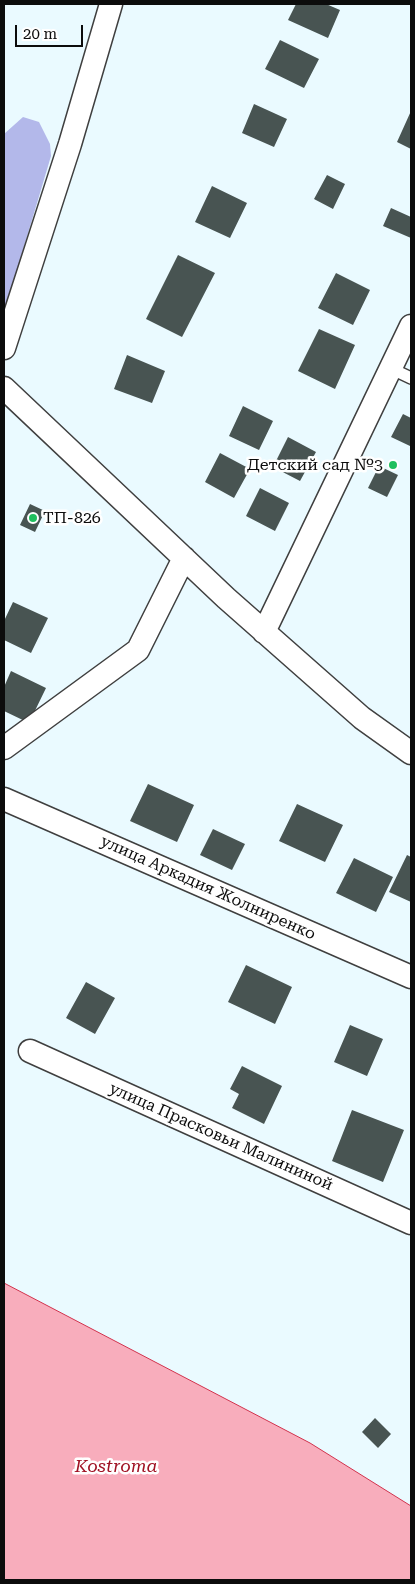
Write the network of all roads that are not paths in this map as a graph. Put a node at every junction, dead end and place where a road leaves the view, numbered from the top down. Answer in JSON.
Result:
{"nodes":[{"id":1,"x":111,"y":4,"type":"edge"},
{"id":2,"x":411,"y":326,"type":"edge"},
{"id":3,"x":4,"y":348,"type":"edge"},
{"id":4,"x":402,"y":374,"type":"edge"},
{"id":5,"x":4,"y":388,"type":"edge"},
{"id":6,"x":184,"y":558,"type":"junction"},
{"id":7,"x":264,"y":632,"type":"junction"},
{"id":8,"x":4,"y":748,"type":"edge"},
{"id":9,"x":411,"y":753,"type":"edge"},
{"id":10,"x":4,"y":799,"type":"edge"},
{"id":11,"x":411,"y":978,"type":"edge"},
{"id":12,"x":30,"y":1051,"type":"dead end"},
{"id":13,"x":411,"y":1224,"type":"edge"}],
"edges":[{"from":1,"to":3,"type":"street"},
{"from":2,"to":4,"type":"street"},
{"from":4,"to":7,"type":"street"},
{"from":5,"to":6,"type":"street"},
{"from":6,"to":7,"type":"street"},
{"from":6,"to":8,"type":"street"},
{"from":7,"to":9,"type":"street"},
{"from":10,"to":11,"type":"street","name":"улица Аркадия Жолниренко"},
{"from":12,"to":13,"type":"street","name":"улица Прасковьи Малининой"}]}
